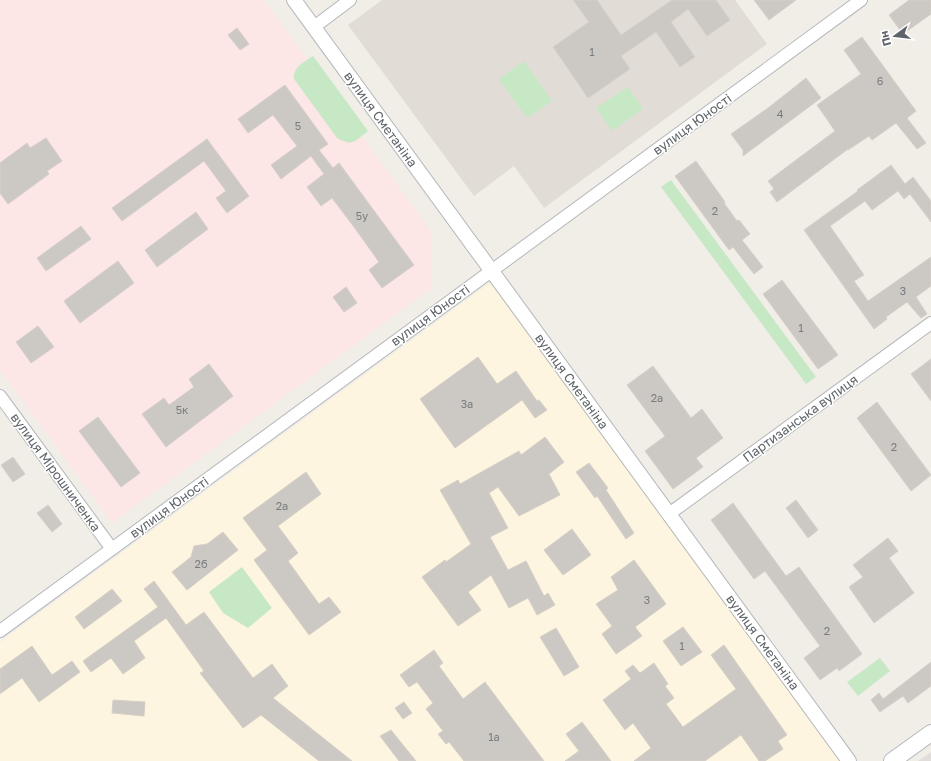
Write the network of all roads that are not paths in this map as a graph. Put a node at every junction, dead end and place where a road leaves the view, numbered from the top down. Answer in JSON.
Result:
{"nodes":[{"id":1,"x":294,"y":0,"type":"edge"},
{"id":2,"x":350,"y":0,"type":"edge"},
{"id":3,"x":862,"y":0,"type":"edge"},
{"id":4,"x":314,"y":27,"type":"junction"},
{"id":5,"x":491,"y":270,"type":"junction"},
{"id":6,"x":931,"y":323,"type":"edge"},
{"id":7,"x":0,"y":396,"type":"edge"},
{"id":8,"x":669,"y":514,"type":"junction"},
{"id":9,"x":112,"y":549,"type":"junction"},
{"id":10,"x":2,"y":624,"type":"edge"},
{"id":11,"x":931,"y":733,"type":"edge"},
{"id":12,"x":849,"y":761,"type":"edge"},
{"id":13,"x":892,"y":761,"type":"edge"}],
"edges":[{"from":1,"to":4,"type":"street","name":"вулиця Сметаніна"},
{"from":2,"to":4,"type":"street"},
{"from":3,"to":5,"type":"street","name":"вулиця Юності"},
{"from":4,"to":5,"type":"street","name":"вулиця Сметаніна"},
{"from":5,"to":8,"type":"street","name":"вулиця Сметаніна"},
{"from":5,"to":9,"type":"street","name":"вулиця Юності"},
{"from":6,"to":8,"type":"street","name":"Партизанська вулиця"},
{"from":7,"to":9,"type":"street","name":"вулиця Мірошниченка"},
{"from":8,"to":12,"type":"street","name":"вулиця Сметаніна"},
{"from":9,"to":10,"type":"street","name":"вулиця Юності"},
{"from":11,"to":13,"type":"main road"}]}
